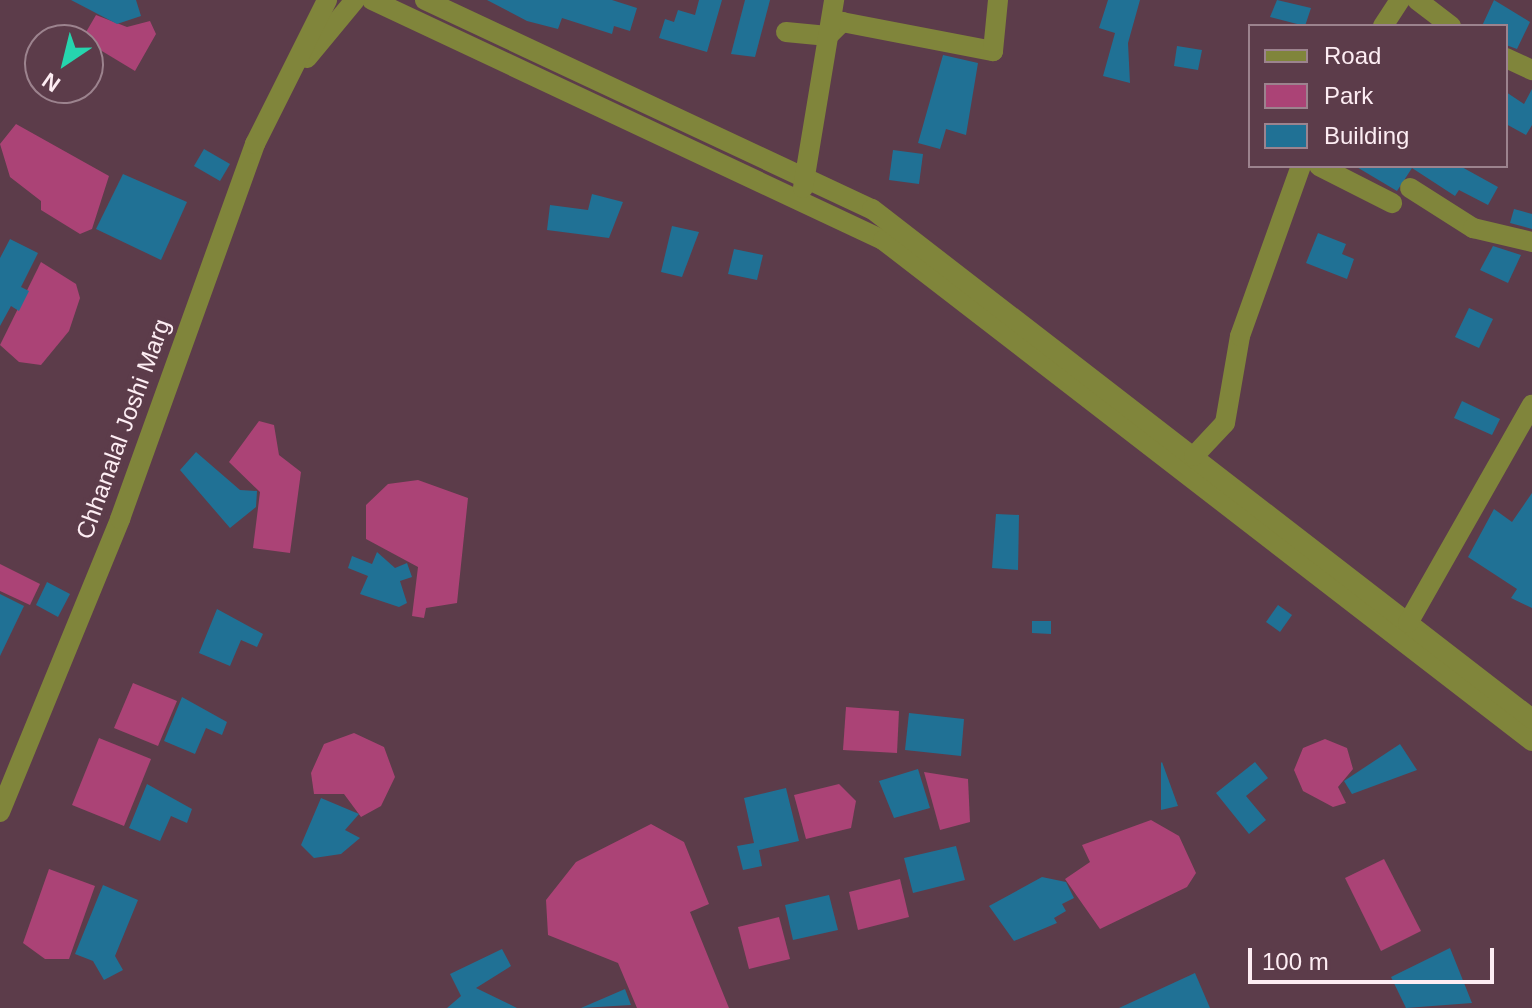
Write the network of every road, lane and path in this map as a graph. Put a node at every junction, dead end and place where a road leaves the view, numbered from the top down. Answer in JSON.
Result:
{"nodes":[{"id":1,"x":327,"y":0,"type":"edge"},
{"id":2,"x":355,"y":0,"type":"edge"},
{"id":3,"x":372,"y":0,"type":"edge"},
{"id":4,"x":425,"y":0,"type":"edge"},
{"id":5,"x":834,"y":0,"type":"edge"},
{"id":6,"x":998,"y":0,"type":"edge"},
{"id":7,"x":1400,"y":0,"type":"edge"},
{"id":8,"x":1417,"y":0,"type":"edge"},
{"id":9,"x":1384,"y":24,"type":"edge"},
{"id":10,"x":1448,"y":24,"type":"edge"},
{"id":11,"x":786,"y":32,"type":"dead end"},
{"id":12,"x":828,"y":36,"type":"junction"},
{"id":13,"x":1508,"y":59,"type":"edge"},
{"id":14,"x":297,"y":64,"type":"junction"},
{"id":15,"x":1532,"y":70,"type":"edge"},
{"id":16,"x":1300,"y":168,"type":"edge"},
{"id":17,"x":1323,"y":168,"type":"edge"},
{"id":18,"x":802,"y":186,"type":"junction"},
{"id":19,"x":1410,"y":188,"type":"dead end"},
{"id":20,"x":1392,"y":203,"type":"dead end"},
{"id":21,"x":1532,"y":242,"type":"edge"},
{"id":22,"x":1532,"y":405,"type":"edge"},
{"id":23,"x":1194,"y":456,"type":"junction"},
{"id":24,"x":1408,"y":623,"type":"junction"},
{"id":25,"x":1532,"y":719,"type":"edge"},
{"id":26,"x":1532,"y":741,"type":"edge"},
{"id":27,"x":0,"y":812,"type":"edge"}],
"edges":[{"from":1,"to":14,"type":"street","name":"Chhanalal Joshi Marg"},
{"from":2,"to":14,"type":"street","name":"Chhanalal Joshi Marg"},
{"from":3,"to":18,"type":"street"},
{"from":4,"to":18,"type":"street"},
{"from":5,"to":12,"type":"street"},
{"from":6,"to":12,"type":"street"},
{"from":7,"to":9,"type":"street"},
{"from":8,"to":10,"type":"street"},
{"from":11,"to":12,"type":"street"},
{"from":12,"to":18,"type":"street"},
{"from":13,"to":15,"type":"street"},
{"from":14,"to":27,"type":"street","name":"Chhanalal Joshi Marg"},
{"from":16,"to":23,"type":"street"},
{"from":17,"to":20,"type":"street"},
{"from":18,"to":23,"type":"street"},
{"from":18,"to":26,"type":"street"},
{"from":19,"to":21,"type":"street"},
{"from":22,"to":24,"type":"street"},
{"from":23,"to":24,"type":"street"},
{"from":24,"to":25,"type":"street"}]}
